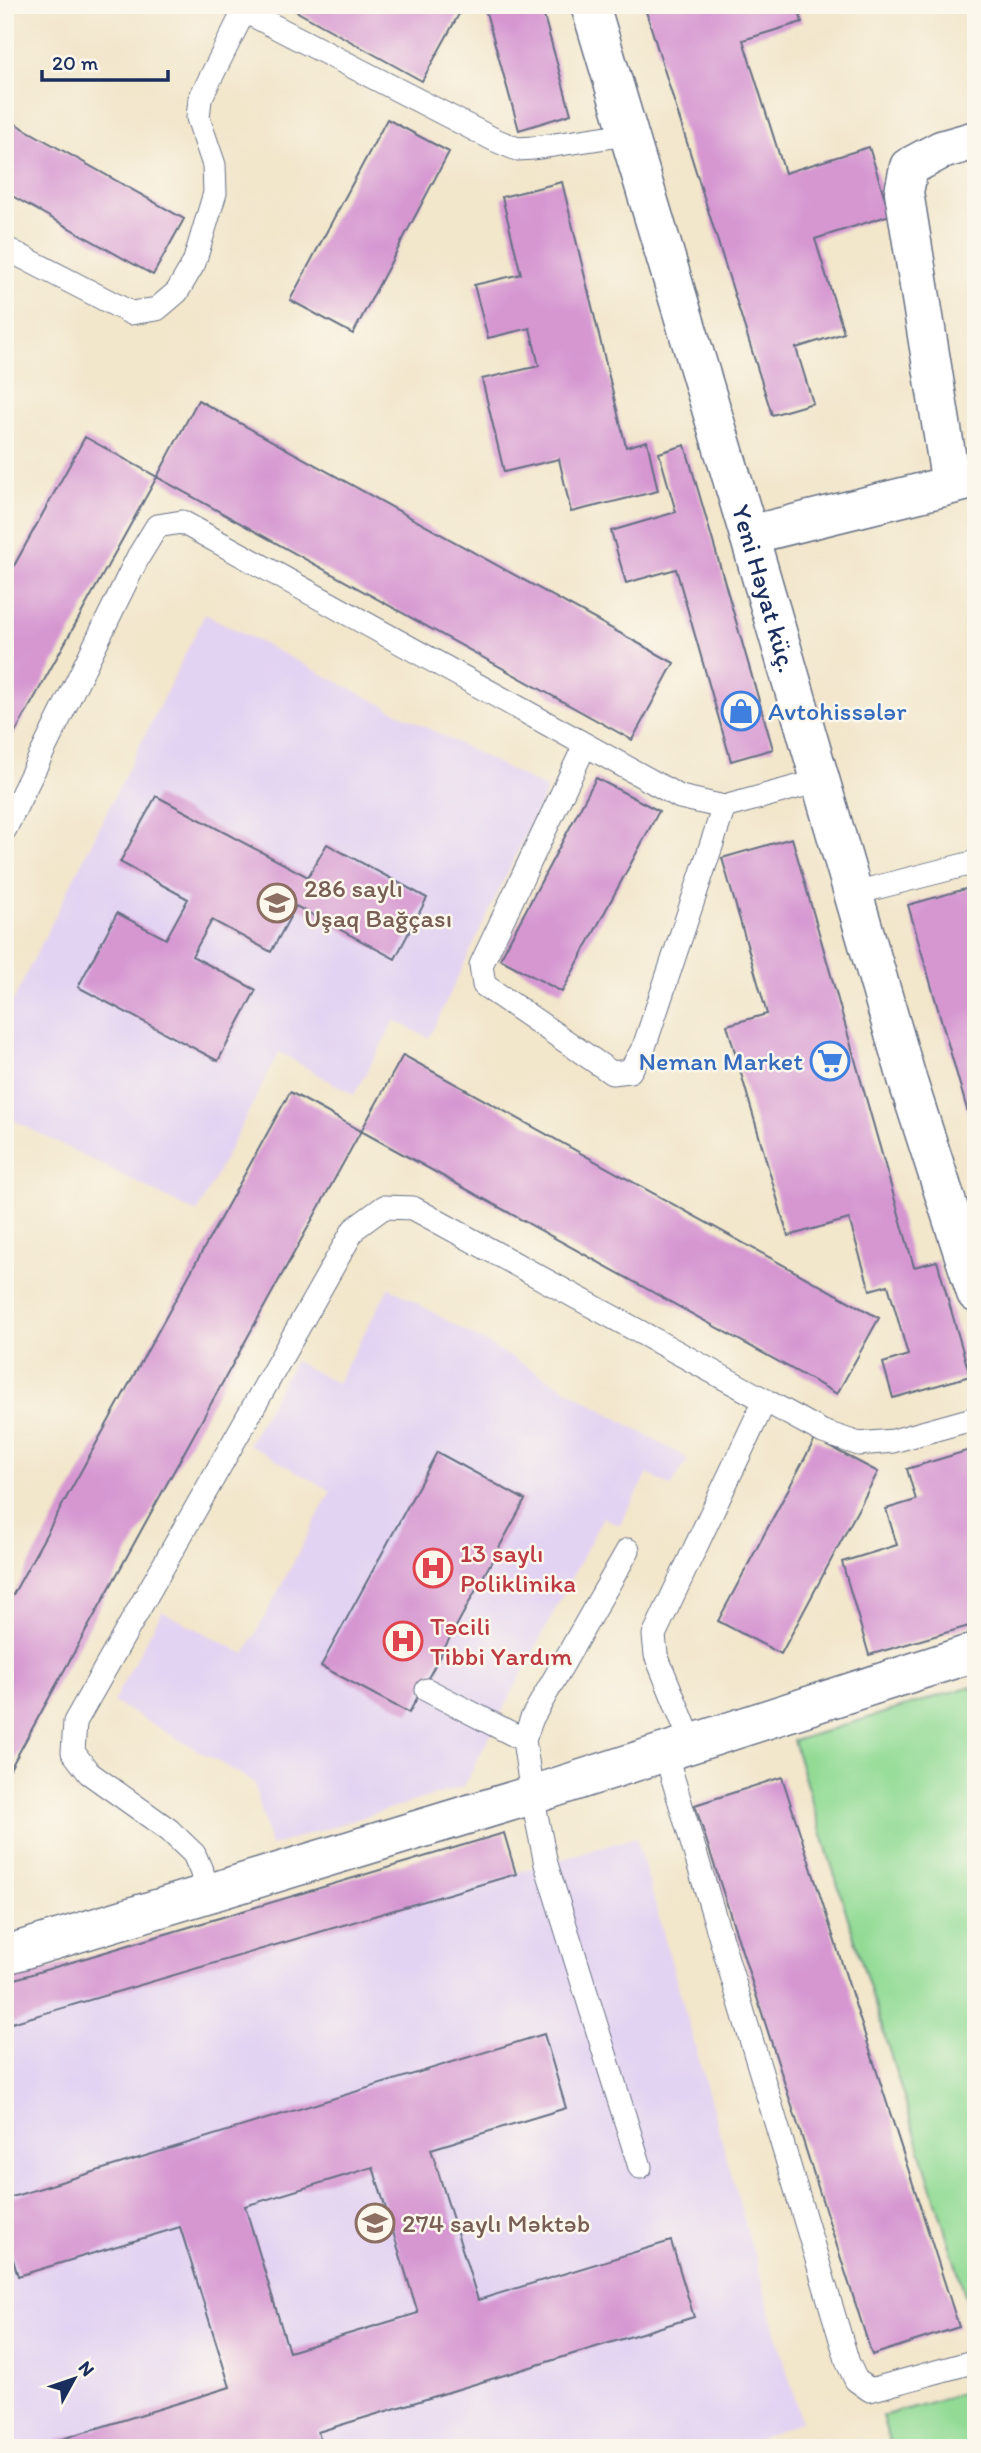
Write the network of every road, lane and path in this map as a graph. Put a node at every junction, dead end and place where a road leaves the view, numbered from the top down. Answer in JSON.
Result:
{"nodes":[{"id":1,"x":590,"y":5,"type":"edge"},
{"id":2,"x":239,"y":8,"type":"edge"},
{"id":3,"x":627,"y":134,"type":"junction"},
{"id":4,"x":976,"y":140,"type":"edge"},
{"id":5,"x":5,"y":248,"type":"edge"},
{"id":6,"x":964,"y":482,"type":"edge"},
{"id":7,"x":749,"y":535,"type":"junction"},
{"id":8,"x":585,"y":745,"type":"junction"},
{"id":9,"x":819,"y":781,"type":"junction"},
{"id":10,"x":724,"y":807,"type":"junction"},
{"id":11,"x":5,"y":829,"type":"edge"},
{"id":12,"x":976,"y":862,"type":"edge"},
{"id":13,"x":855,"y":892,"type":"junction"},
{"id":14,"x":976,"y":1293,"type":"edge"},
{"id":15,"x":765,"y":1400,"type":"junction"},
{"id":16,"x":976,"y":1418,"type":"edge"},
{"id":17,"x":628,"y":1550,"type":"dead end"},
{"id":18,"x":976,"y":1652,"type":"edge"},
{"id":19,"x":427,"y":1690,"type":"dead end"},
{"id":20,"x":524,"y":1740,"type":"junction"},
{"id":21,"x":678,"y":1748,"type":"junction"},
{"id":22,"x":532,"y":1794,"type":"junction"},
{"id":23,"x":212,"y":1894,"type":"junction"},
{"id":24,"x":5,"y":1955,"type":"edge"},
{"id":25,"x":640,"y":2167,"type":"dead end"},
{"id":26,"x":976,"y":2361,"type":"edge"}],
"edges":[{"from":1,"to":3,"type":"street","name":"Yeni Həyat küç."},
{"from":2,"to":3,"type":"lane"},
{"from":2,"to":5,"type":"lane"},
{"from":3,"to":7,"type":"street","name":"Yeni Həyat küç."},
{"from":4,"to":6,"type":"street"},
{"from":6,"to":7,"type":"street"},
{"from":7,"to":9,"type":"street","name":"Yeni Həyat küç."},
{"from":8,"to":10,"type":"lane"},
{"from":8,"to":10,"type":"lane"},
{"from":8,"to":11,"type":"lane"},
{"from":9,"to":10,"type":"lane"},
{"from":9,"to":13,"type":"street","name":"Yeni Həyat küç."},
{"from":12,"to":13,"type":"lane"},
{"from":13,"to":14,"type":"street","name":"Yeni Həyat küç."},
{"from":15,"to":16,"type":"lane"},
{"from":15,"to":21,"type":"lane"},
{"from":15,"to":23,"type":"lane"},
{"from":17,"to":20,"type":"lane"},
{"from":18,"to":21,"type":"street"},
{"from":19,"to":20,"type":"lane"},
{"from":20,"to":22,"type":"lane"},
{"from":21,"to":22,"type":"street"},
{"from":21,"to":26,"type":"lane"},
{"from":22,"to":23,"type":"street"},
{"from":22,"to":25,"type":"lane"},
{"from":23,"to":24,"type":"street"}]}
